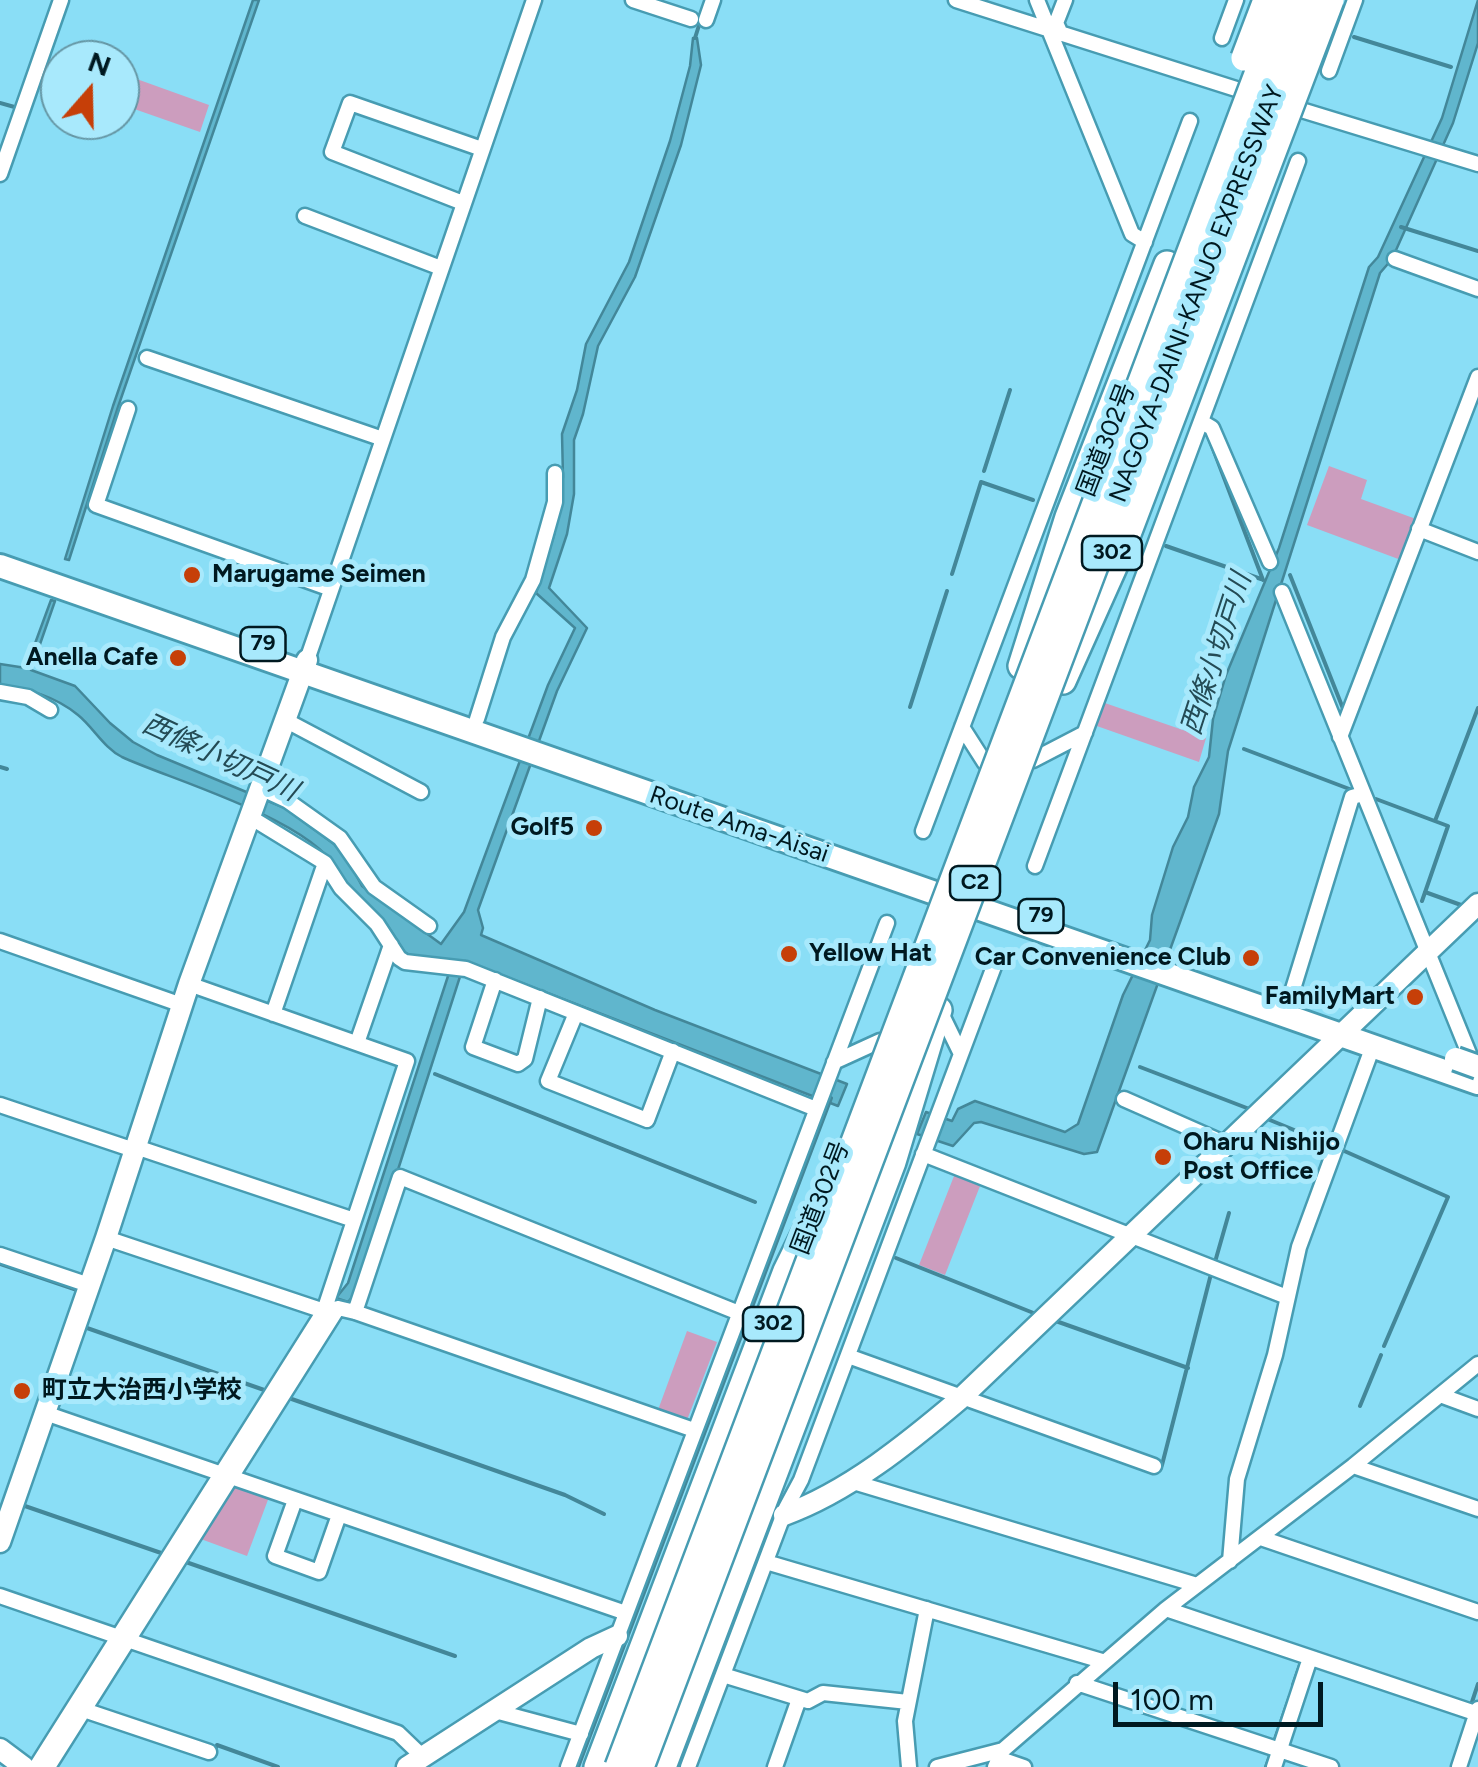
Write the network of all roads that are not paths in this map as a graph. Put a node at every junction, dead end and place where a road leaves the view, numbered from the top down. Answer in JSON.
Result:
{"nodes":[{"id":1,"x":61,"y":0,"type":"edge"},
{"id":2,"x":534,"y":0,"type":"edge"},
{"id":3,"x":633,"y":0,"type":"edge"},
{"id":4,"x":713,"y":0,"type":"edge"},
{"id":5,"x":956,"y":0,"type":"edge"},
{"id":6,"x":1037,"y":0,"type":"edge"},
{"id":7,"x":1065,"y":0,"type":"edge"},
{"id":8,"x":1236,"y":0,"type":"edge"},
{"id":9,"x":1266,"y":0,"type":"edge"},
{"id":10,"x":1285,"y":0,"type":"edge"},
{"id":11,"x":1310,"y":0,"type":"edge"},
{"id":12,"x":1320,"y":0,"type":"edge"},
{"id":13,"x":1331,"y":0,"type":"edge"},
{"id":14,"x":1355,"y":0,"type":"edge"},
{"id":15,"x":1054,"y":32,"type":"junction"},
{"id":16,"x":1222,"y":38,"type":"dead end"},
{"id":17,"x":1329,"y":71,"type":"dead end"},
{"id":18,"x":1280,"y":103,"type":"junction"},
{"id":19,"x":1190,"y":122,"type":"dead end"},
{"id":20,"x":482,"y":150,"type":"junction"},
{"id":21,"x":1298,"y":161,"type":"dead end"},
{"id":22,"x":1478,"y":164,"type":"edge"},
{"id":23,"x":0,"y":174,"type":"edge"},
{"id":24,"x":463,"y":203,"type":"junction"},
{"id":25,"x":1240,"y":208,"type":"junction"},
{"id":26,"x":305,"y":216,"type":"dead end"},
{"id":27,"x":1220,"y":241,"type":"junction"},
{"id":28,"x":1145,"y":242,"type":"junction"},
{"id":29,"x":1263,"y":256,"type":"junction"},
{"id":30,"x":1395,"y":259,"type":"dead end"},
{"id":31,"x":441,"y":268,"type":"junction"},
{"id":32,"x":1132,"y":277,"type":"junction"},
{"id":33,"x":1478,"y":290,"type":"edge"},
{"id":34,"x":146,"y":358,"type":"dead end"},
{"id":35,"x":1478,"y":377,"type":"edge"},
{"id":36,"x":128,"y":409,"type":"dead end"},
{"id":37,"x":1202,"y":422,"type":"junction"},
{"id":38,"x":383,"y":439,"type":"junction"},
{"id":39,"x":556,"y":473,"type":"dead end"},
{"id":40,"x":1418,"y":529,"type":"junction"},
{"id":41,"x":0,"y":551,"type":"edge"},
{"id":42,"x":1478,"y":552,"type":"edge"},
{"id":43,"x":1270,"y":562,"type":"dead end"},
{"id":44,"x":0,"y":566,"type":"edge"},
{"id":45,"x":331,"y":589,"type":"junction"},
{"id":46,"x":1282,"y":592,"type":"dead end"},
{"id":47,"x":304,"y":666,"type":"junction"},
{"id":48,"x":1021,"y":666,"type":"junction"},
{"id":49,"x":1063,"y":681,"type":"junction"},
{"id":50,"x":0,"y":692,"type":"edge"},
{"id":51,"x":50,"y":710,"type":"dead end"},
{"id":52,"x":477,"y":719,"type":"junction"},
{"id":53,"x":285,"y":720,"type":"junction"},
{"id":54,"x":962,"y":727,"type":"junction"},
{"id":55,"x":1085,"y":733,"type":"junction"},
{"id":56,"x":1340,"y":736,"type":"junction"},
{"id":57,"x":532,"y":745,"type":"junction"},
{"id":58,"x":1033,"y":760,"type":"junction"},
{"id":59,"x":984,"y":763,"type":"junction"},
{"id":60,"x":421,"y":792,"type":"dead end"},
{"id":61,"x":1364,"y":794,"type":"junction"},
{"id":62,"x":255,"y":802,"type":"junction"},
{"id":63,"x":924,"y":831,"type":"dead end"},
{"id":64,"x":325,"y":863,"type":"junction"},
{"id":65,"x":1035,"y":866,"type":"dead end"},
{"id":66,"x":937,"y":888,"type":"junction"},
{"id":67,"x":980,"y":902,"type":"junction"},
{"id":68,"x":1477,"y":907,"type":"edge"},
{"id":69,"x":887,"y":923,"type":"dead end"},
{"id":70,"x":429,"y":926,"type":"dead end"},
{"id":71,"x":0,"y":942,"type":"edge"},
{"id":72,"x":392,"y":945,"type":"junction"},
{"id":73,"x":1428,"y":952,"type":"junction"},
{"id":74,"x":996,"y":962,"type":"dead end"},
{"id":75,"x":1165,"y":967,"type":"junction"},
{"id":76,"x":495,"y":980,"type":"junction"},
{"id":77,"x":189,"y":984,"type":"junction"},
{"id":78,"x":540,"y":998,"type":"junction"},
{"id":79,"x":1288,"y":1002,"type":"junction"},
{"id":80,"x":182,"y":1005,"type":"junction"},
{"id":81,"x":940,"y":1010,"type":"junction"},
{"id":82,"x":576,"y":1012,"type":"junction"},
{"id":83,"x":273,"y":1014,"type":"junction"},
{"id":84,"x":1346,"y":1030,"type":"junction"},
{"id":85,"x":880,"y":1041,"type":"junction"},
{"id":86,"x":358,"y":1043,"type":"junction"},
{"id":87,"x":1373,"y":1046,"type":"junction"},
{"id":88,"x":673,"y":1052,"type":"junction"},
{"id":89,"x":960,"y":1054,"type":"junction"},
{"id":90,"x":832,"y":1068,"type":"junction"},
{"id":91,"x":1470,"y":1072,"type":"edge"},
{"id":92,"x":1124,"y":1099,"type":"dead end"},
{"id":93,"x":0,"y":1105,"type":"edge"},
{"id":94,"x":818,"y":1105,"type":"junction"},
{"id":95,"x":1226,"y":1144,"type":"junction"},
{"id":96,"x":925,"y":1147,"type":"junction"},
{"id":97,"x":135,"y":1149,"type":"junction"},
{"id":98,"x":816,"y":1210,"type":"junction"},
{"id":99,"x":354,"y":1220,"type":"junction"},
{"id":100,"x":106,"y":1238,"type":"junction"},
{"id":101,"x":1129,"y":1238,"type":"junction"},
{"id":102,"x":0,"y":1255,"type":"edge"},
{"id":103,"x":90,"y":1285,"type":"junction"},
{"id":104,"x":1287,"y":1297,"type":"junction"},
{"id":105,"x":331,"y":1310,"type":"junction"},
{"id":106,"x":355,"y":1312,"type":"junction"},
{"id":107,"x":738,"y":1313,"type":"junction"},
{"id":108,"x":848,"y":1356,"type":"junction"},
{"id":109,"x":1478,"y":1364,"type":"edge"},
{"id":110,"x":1440,"y":1395,"type":"junction"},
{"id":111,"x":960,"y":1399,"type":"junction"},
{"id":112,"x":1478,"y":1408,"type":"edge"},
{"id":113,"x":45,"y":1414,"type":"junction"},
{"id":114,"x":694,"y":1430,"type":"junction"},
{"id":115,"x":1154,"y":1466,"type":"dead end"},
{"id":116,"x":1353,"y":1466,"type":"junction"},
{"id":117,"x":226,"y":1476,"type":"junction"},
{"id":118,"x":850,"y":1481,"type":"junction"},
{"id":119,"x":296,"y":1500,"type":"junction"},
{"id":120,"x":1478,"y":1510,"type":"edge"},
{"id":121,"x":339,"y":1515,"type":"junction"},
{"id":122,"x":784,"y":1515,"type":"junction"},
{"id":123,"x":1260,"y":1538,"type":"junction"},
{"id":124,"x":0,"y":1542,"type":"edge"},
{"id":125,"x":1230,"y":1561,"type":"junction"},
{"id":126,"x":766,"y":1562,"type":"junction"},
{"id":127,"x":1197,"y":1585,"type":"junction"},
{"id":128,"x":0,"y":1596,"type":"edge"},
{"id":129,"x":926,"y":1609,"type":"junction"},
{"id":130,"x":1166,"y":1609,"type":"junction"},
{"id":131,"x":1478,"y":1612,"type":"edge"},
{"id":132,"x":626,"y":1613,"type":"junction"},
{"id":133,"x":618,"y":1636,"type":"junction"},
{"id":134,"x":123,"y":1638,"type":"junction"},
{"id":135,"x":1310,"y":1658,"type":"junction"},
{"id":136,"x":1102,"y":1661,"type":"junction"},
{"id":137,"x":722,"y":1675,"type":"junction"},
{"id":138,"x":1078,"y":1683,"type":"junction"},
{"id":139,"x":800,"y":1699,"type":"junction"},
{"id":140,"x":908,"y":1702,"type":"junction"},
{"id":141,"x":84,"y":1710,"type":"junction"},
{"id":142,"x":495,"y":1710,"type":"junction"},
{"id":143,"x":1478,"y":1712,"type":"edge"},
{"id":144,"x":581,"y":1734,"type":"junction"},
{"id":145,"x":0,"y":1749,"type":"edge"},
{"id":146,"x":1280,"y":1750,"type":"junction"},
{"id":147,"x":209,"y":1752,"type":"dead end"},
{"id":148,"x":999,"y":1758,"type":"edge"},
{"id":149,"x":415,"y":1762,"type":"edge"},
{"id":150,"x":24,"y":1767,"type":"edge"},
{"id":151,"x":36,"y":1767,"type":"edge"},
{"id":152,"x":48,"y":1767,"type":"edge"},
{"id":153,"x":568,"y":1767,"type":"edge"},
{"id":154,"x":596,"y":1767,"type":"edge"},
{"id":155,"x":606,"y":1767,"type":"edge"},
{"id":156,"x":618,"y":1767,"type":"edge"},
{"id":157,"x":641,"y":1767,"type":"edge"},
{"id":158,"x":653,"y":1767,"type":"edge"},
{"id":159,"x":664,"y":1767,"type":"edge"},
{"id":160,"x":688,"y":1767,"type":"edge"},
{"id":161,"x":775,"y":1767,"type":"edge"},
{"id":162,"x":910,"y":1767,"type":"edge"},
{"id":163,"x":937,"y":1767,"type":"edge"},
{"id":164,"x":1024,"y":1767,"type":"edge"},
{"id":165,"x":1274,"y":1767,"type":"edge"},
{"id":166,"x":1332,"y":1767,"type":"edge"},
{"id":167,"x":1459,"y":1767,"type":"edge"}],
"edges":[{"from":1,"to":23,"type":"street"},
{"from":2,"to":20,"type":"street"},
{"from":3,"to":4,"type":"street"},
{"from":5,"to":15,"type":"street"},
{"from":6,"to":15,"type":"street"},
{"from":7,"to":15,"type":"street"},
{"from":8,"to":16,"type":"street"},
{"from":9,"to":48,"type":"highway","bridge":true},
{"from":10,"to":156,"type":"highway","name":"NAGOYA-DAINI-KANJO EXPRESSWAY","number":"C2","bridge":true},
{"from":11,"to":157,"type":"highway","name":"NAGOYA-DAINI-KANJO EXPRESSWAY","number":"C2","bridge":true},
{"from":12,"to":18,"type":"highway","number":"302"},
{"from":13,"to":49,"type":"highway","bridge":true},
{"from":14,"to":17,"type":"street"},
{"from":15,"to":18,"type":"street"},
{"from":15,"to":28,"type":"street"},
{"from":18,"to":22,"type":"street"},
{"from":18,"to":25,"type":"highway","number":"302"},
{"from":19,"to":28,"type":"street"},
{"from":20,"to":24,"type":"street"},
{"from":20,"to":24,"type":"street"},
{"from":21,"to":29,"type":"street"},
{"from":24,"to":31,"type":"street"},
{"from":25,"to":27,"type":"highway","name":"国道302号","number":"302"},
{"from":25,"to":29,"type":"street"},
{"from":25,"to":49,"type":"highway","name":"国道302号","number":"302"},
{"from":26,"to":31,"type":"street"},
{"from":27,"to":32,"type":"street"},
{"from":27,"to":48,"type":"highway","name":"国道302号","number":"302"},
{"from":28,"to":32,"type":"street"},
{"from":29,"to":37,"type":"street"},
{"from":30,"to":33,"type":"street"},
{"from":31,"to":38,"type":"street"},
{"from":32,"to":54,"type":"street"},
{"from":34,"to":38,"type":"street"},
{"from":35,"to":40,"type":"street"},
{"from":36,"to":45,"type":"street"},
{"from":37,"to":43,"type":"street"},
{"from":37,"to":55,"type":"street"},
{"from":38,"to":45,"type":"street"},
{"from":39,"to":52,"type":"street"},
{"from":40,"to":42,"type":"street"},
{"from":40,"to":56,"type":"street"},
{"from":41,"to":47,"type":"main road","name":"Route Ama-Aisai","number":"79"},
{"from":44,"to":47,"type":"main road","name":"Route Ama-Aisai","number":"79"},
{"from":45,"to":47,"type":"street"},
{"from":46,"to":56,"type":"street"},
{"from":47,"to":52,"type":"main road","name":"Route Ama-Aisai","number":"79"},
{"from":47,"to":53,"type":"street"},
{"from":47,"to":57,"type":"main road","name":"Route Ama-Aisai","number":"79"},
{"from":48,"to":59,"type":"highway","name":"国道302号","number":"302"},
{"from":49,"to":58,"type":"highway","name":"国道302号","number":"302"},
{"from":50,"to":51,"type":"street"},
{"from":52,"to":57,"type":"main road","name":"Route Ama-Aisai","number":"79"},
{"from":53,"to":60,"type":"street"},
{"from":53,"to":62,"type":"street"},
{"from":54,"to":59,"type":"street"},
{"from":54,"to":63,"type":"street"},
{"from":55,"to":58,"type":"street"},
{"from":55,"to":65,"type":"street"},
{"from":56,"to":61,"type":"street"},
{"from":57,"to":66,"type":"main road","name":"Route Ama-Aisai","number":"79"},
{"from":58,"to":67,"type":"highway","name":"国道302号","number":"302"},
{"from":59,"to":66,"type":"highway","name":"国道302号","number":"302"},
{"from":61,"to":73,"type":"street"},
{"from":61,"to":79,"type":"street"},
{"from":62,"to":64,"type":"street"},
{"from":62,"to":70,"type":"street"},
{"from":62,"to":77,"type":"street"},
{"from":64,"to":72,"type":"street"},
{"from":64,"to":83,"type":"street"},
{"from":66,"to":67,"type":"main road","name":"Route Ama-Aisai","number":"79"},
{"from":66,"to":85,"type":"highway","name":"国道302号","number":"302"},
{"from":67,"to":75,"type":"main road","name":"Route Ama-Aisai","number":"79"},
{"from":67,"to":81,"type":"highway","name":"国道302号","number":"302"},
{"from":68,"to":73,"type":"street"},
{"from":69,"to":90,"type":"street"},
{"from":71,"to":80,"type":"street"},
{"from":72,"to":76,"type":"street"},
{"from":72,"to":86,"type":"street"},
{"from":73,"to":84,"type":"street"},
{"from":73,"to":91,"type":"street"},
{"from":74,"to":89,"type":"street"},
{"from":75,"to":79,"type":"main road","name":"Route Ama-Aisai","number":"79"},
{"from":75,"to":84,"type":"main road","name":"Route Ama-Aisai","number":"79"},
{"from":76,"to":78,"type":"street"},
{"from":76,"to":78,"type":"street"},
{"from":77,"to":80,"type":"street"},
{"from":77,"to":83,"type":"street"},
{"from":78,"to":82,"type":"street"},
{"from":79,"to":84,"type":"main road","name":"Route Ama-Aisai","number":"79"},
{"from":80,"to":97,"type":"street"},
{"from":81,"to":89,"type":"street"},
{"from":81,"to":158,"type":"highway","name":"国道302号","number":"302"},
{"from":81,"to":159,"type":"highway"},
{"from":82,"to":88,"type":"street"},
{"from":82,"to":88,"type":"street"},
{"from":83,"to":86,"type":"street"},
{"from":84,"to":87,"type":"main road","name":"Route Ama-Aisai","number":"79"},
{"from":84,"to":91,"type":"main road","name":"Route Ama-Aisai","number":"79"},
{"from":84,"to":95,"type":"street"},
{"from":85,"to":90,"type":"street"},
{"from":85,"to":98,"type":"highway","name":"国道302号","number":"302"},
{"from":86,"to":99,"type":"street"},
{"from":87,"to":91,"type":"main road","name":"Route Ama-Aisai","number":"79"},
{"from":87,"to":104,"type":"street"},
{"from":88,"to":94,"type":"street"},
{"from":89,"to":96,"type":"street"},
{"from":90,"to":94,"type":"street"},
{"from":92,"to":95,"type":"street"},
{"from":93,"to":97,"type":"street"},
{"from":94,"to":107,"type":"street"},
{"from":95,"to":101,"type":"street"},
{"from":96,"to":101,"type":"street"},
{"from":96,"to":108,"type":"street"},
{"from":97,"to":99,"type":"street"},
{"from":97,"to":100,"type":"street"},
{"from":98,"to":154,"type":"highway"},
{"from":98,"to":155,"type":"highway","name":"国道302号","number":"302"},
{"from":99,"to":105,"type":"street"},
{"from":100,"to":103,"type":"street"},
{"from":100,"to":105,"type":"street"},
{"from":101,"to":104,"type":"street"},
{"from":101,"to":111,"type":"street"},
{"from":102,"to":103,"type":"street"},
{"from":103,"to":113,"type":"street"},
{"from":104,"to":125,"type":"street"},
{"from":105,"to":106,"type":"street"},
{"from":105,"to":117,"type":"street"},
{"from":106,"to":107,"type":"street"},
{"from":106,"to":114,"type":"street"},
{"from":107,"to":114,"type":"street"},
{"from":108,"to":111,"type":"street"},
{"from":108,"to":122,"type":"street"},
{"from":109,"to":110,"type":"street"},
{"from":110,"to":112,"type":"street"},
{"from":110,"to":116,"type":"street"},
{"from":111,"to":115,"type":"street"},
{"from":111,"to":118,"type":"street"},
{"from":113,"to":117,"type":"street"},
{"from":113,"to":124,"type":"street"},
{"from":114,"to":132,"type":"street"},
{"from":116,"to":120,"type":"street"},
{"from":116,"to":123,"type":"street"},
{"from":117,"to":119,"type":"street"},
{"from":117,"to":134,"type":"street"},
{"from":118,"to":122,"type":"street"},
{"from":118,"to":127,"type":"street"},
{"from":119,"to":121,"type":"street"},
{"from":119,"to":121,"type":"street"},
{"from":121,"to":132,"type":"street"},
{"from":122,"to":126,"type":"street"},
{"from":123,"to":125,"type":"street"},
{"from":123,"to":131,"type":"street"},
{"from":125,"to":127,"type":"street"},
{"from":126,"to":129,"type":"street"},
{"from":126,"to":137,"type":"street"},
{"from":127,"to":130,"type":"street"},
{"from":128,"to":134,"type":"street"},
{"from":129,"to":136,"type":"street"},
{"from":129,"to":140,"type":"street"},
{"from":130,"to":135,"type":"street"},
{"from":130,"to":136,"type":"street"},
{"from":132,"to":133,"type":"street"},
{"from":133,"to":142,"type":"street"},
{"from":133,"to":144,"type":"street"},
{"from":134,"to":141,"type":"street"},
{"from":134,"to":149,"type":"street"},
{"from":134,"to":151,"type":"street"},
{"from":135,"to":143,"type":"street"},
{"from":135,"to":146,"type":"street"},
{"from":136,"to":138,"type":"street"},
{"from":137,"to":139,"type":"street"},
{"from":137,"to":160,"type":"street"},
{"from":138,"to":146,"type":"street"},
{"from":138,"to":148,"type":"street"},
{"from":139,"to":140,"type":"street"},
{"from":139,"to":161,"type":"street"},
{"from":140,"to":162,"type":"street"},
{"from":141,"to":147,"type":"street"},
{"from":141,"to":152,"type":"street"},
{"from":142,"to":144,"type":"street"},
{"from":142,"to":149,"type":"street"},
{"from":143,"to":167,"type":"street"},
{"from":144,"to":153,"type":"street"},
{"from":145,"to":150,"type":"street"},
{"from":146,"to":165,"type":"street"},
{"from":146,"to":166,"type":"street"},
{"from":148,"to":163,"type":"street"},
{"from":148,"to":164,"type":"street"}]}
